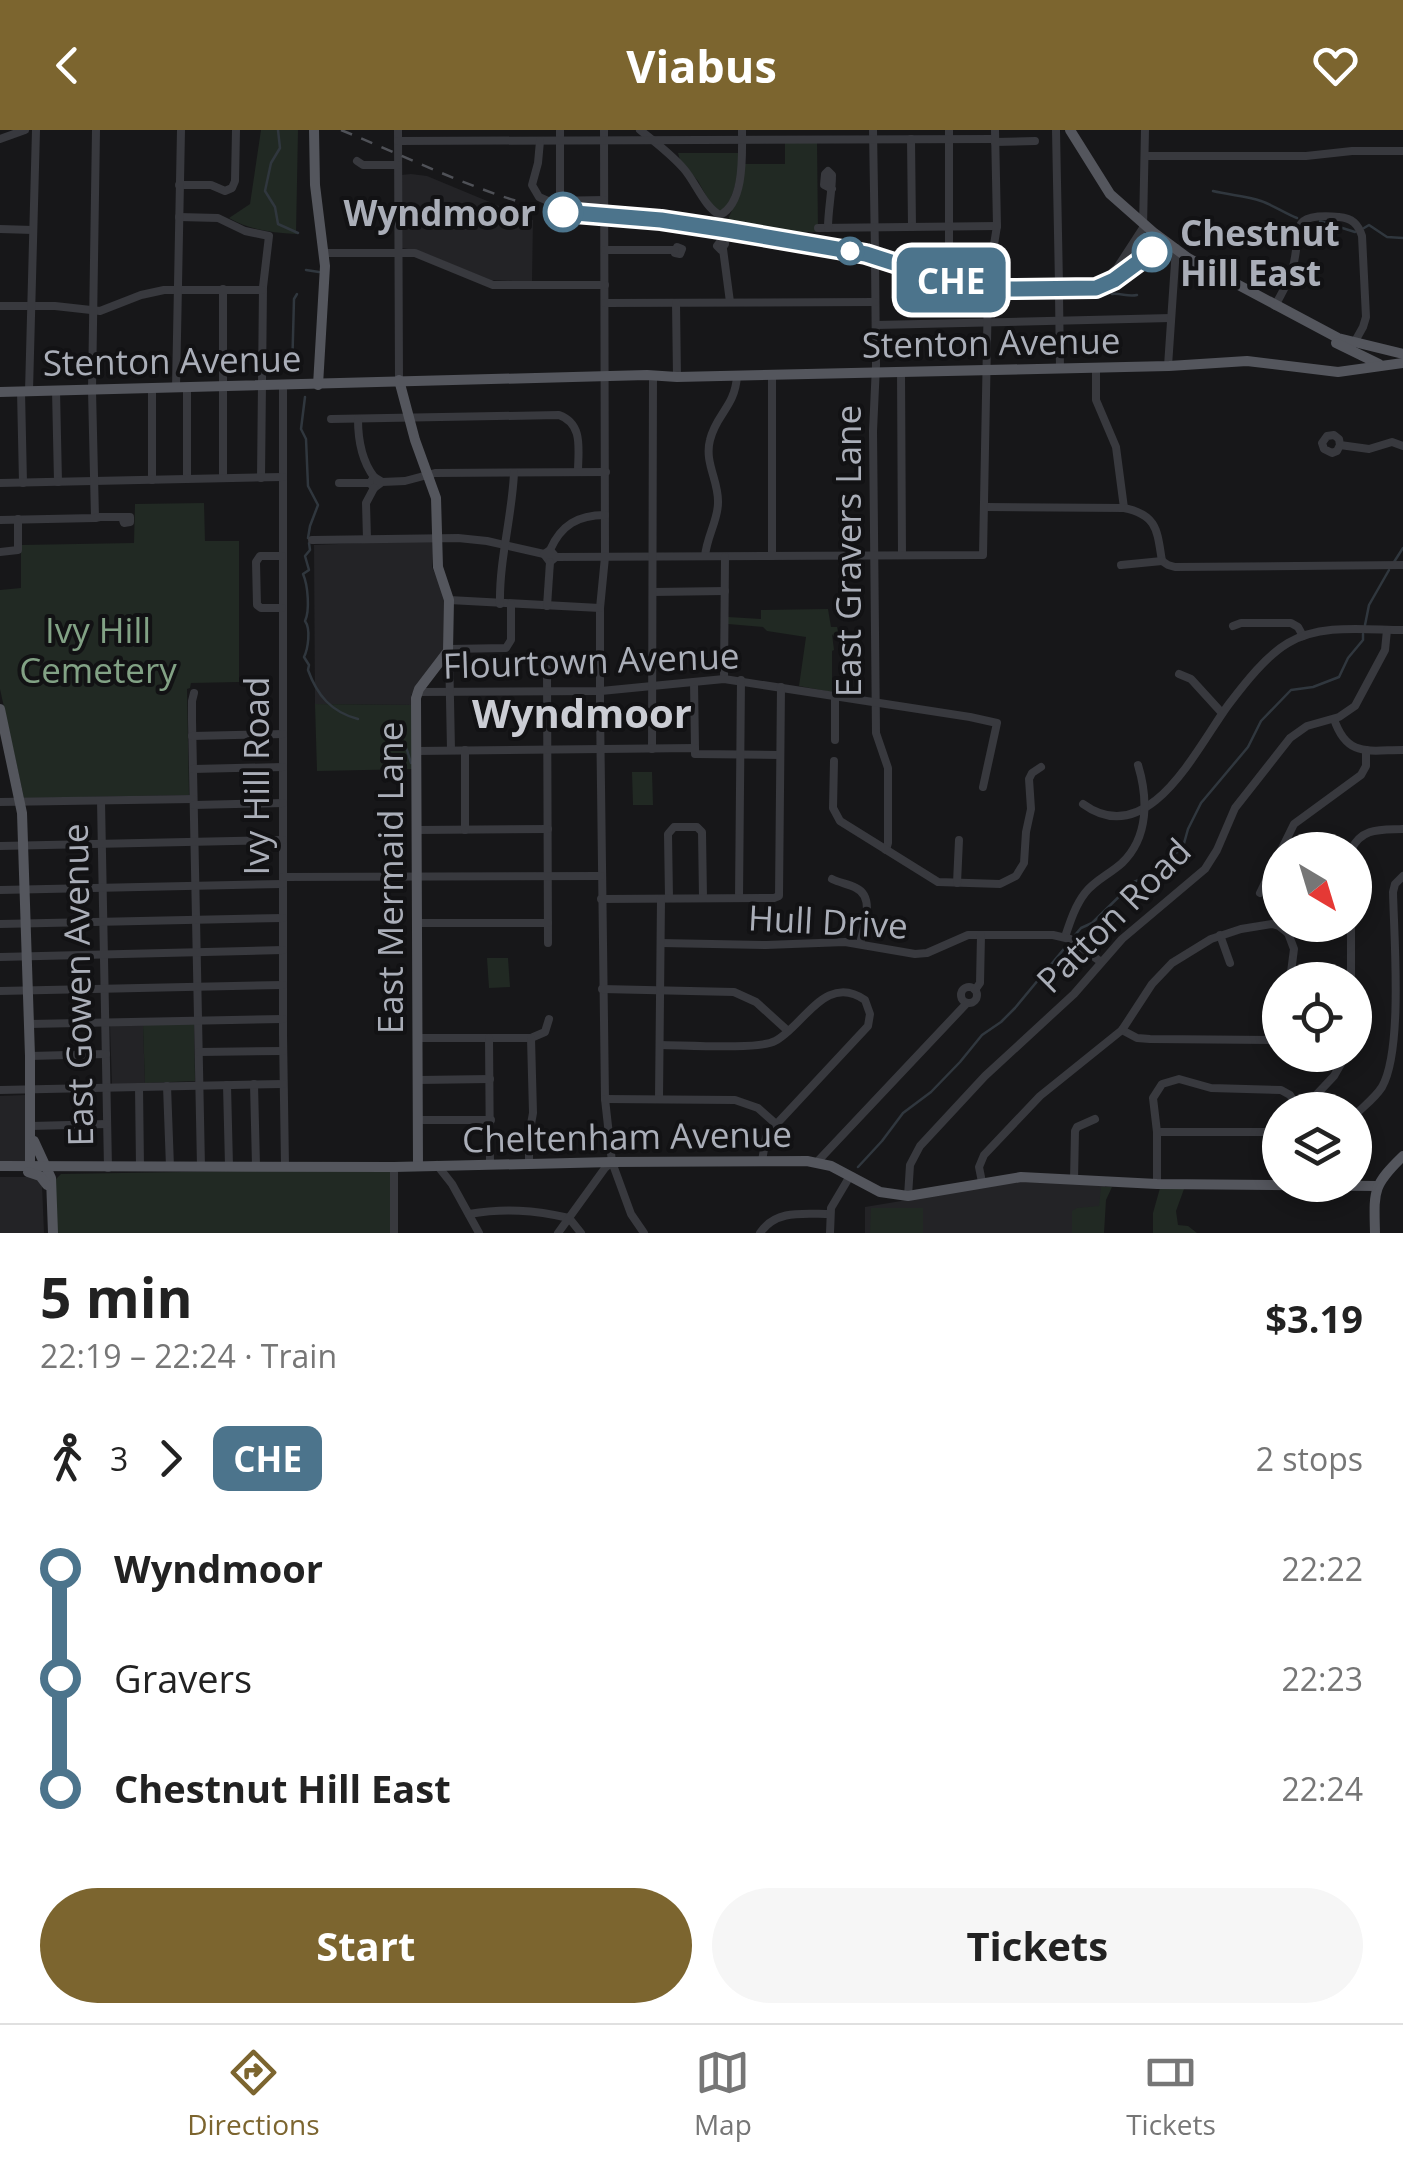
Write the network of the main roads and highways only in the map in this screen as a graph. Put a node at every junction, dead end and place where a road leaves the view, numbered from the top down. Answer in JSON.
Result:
{"nodes":[{"id":1,"x":314,"y":130,"type":"edge"},
{"id":2,"x":1070,"y":130,"type":"edge"},
{"id":3,"x":1306,"y":323,"type":"junction"},
{"id":4,"x":1403,"y":355,"type":"edge"},
{"id":5,"x":1371,"y":362,"type":"junction"},
{"id":6,"x":1386,"y":366,"type":"junction"},
{"id":7,"x":1307,"y":368,"type":"junction"},
{"id":8,"x":318,"y":379,"type":"junction"},
{"id":9,"x":400,"y":383,"type":"junction"},
{"id":10,"x":0,"y":392,"type":"edge"},
{"id":11,"x":0,"y":708,"type":"edge"},
{"id":12,"x":2,"y":732,"type":"edge"},
{"id":13,"x":6,"y":766,"type":"edge"},
{"id":14,"x":30,"y":1126,"type":"junction"},
{"id":15,"x":1403,"y":1156,"type":"edge"},
{"id":16,"x":418,"y":1165,"type":"junction"},
{"id":17,"x":0,"y":1169,"type":"edge"},
{"id":18,"x":44,"y":1172,"type":"junction"},
{"id":19,"x":1262,"y":1185,"type":"edge"},
{"id":20,"x":1372,"y":1186,"type":"edge"},
{"id":21,"x":1376,"y":1186,"type":"junction"},
{"id":22,"x":50,"y":1233,"type":"edge"},
{"id":23,"x":1374,"y":1233,"type":"edge"}],
"edges":[{"from":1,"to":8,"type":"main road"},
{"from":2,"to":3,"type":"main road"},
{"from":3,"to":4,"type":"main road"},
{"from":3,"to":5,"type":"main road"},
{"from":4,"to":5,"type":"main road","name":"Stenton Avenue"},
{"from":4,"to":6,"type":"main road","name":"Stenton Avenue"},
{"from":5,"to":6,"type":"main road"},
{"from":5,"to":7,"type":"main road","name":"Stenton Avenue"},
{"from":6,"to":7,"type":"main road","name":"Stenton Avenue"},
{"from":7,"to":9,"type":"main road","name":"Stenton Avenue"},
{"from":8,"to":9,"type":"main road","name":"Stenton Avenue"},
{"from":8,"to":10,"type":"main road","name":"Stenton Avenue"},
{"from":9,"to":16,"type":"main road","name":"East Mermaid Lane"},
{"from":11,"to":12,"type":"main road"},
{"from":12,"to":13,"type":"main road"},
{"from":13,"to":14,"type":"main road"},
{"from":14,"to":18,"type":"main road"},
{"from":14,"to":18,"type":"main road"},
{"from":15,"to":21,"type":"main road"},
{"from":16,"to":18,"type":"main road","name":"Cheltenham Avenue"},
{"from":16,"to":19,"type":"main road","name":"Cheltenham Avenue"},
{"from":17,"to":18,"type":"main road","name":"Cheltenham Avenue"},
{"from":18,"to":22,"type":"main road"},
{"from":20,"to":21,"type":"main road","name":"Cheltenham Avenue"},
{"from":21,"to":23,"type":"main road"}]}
